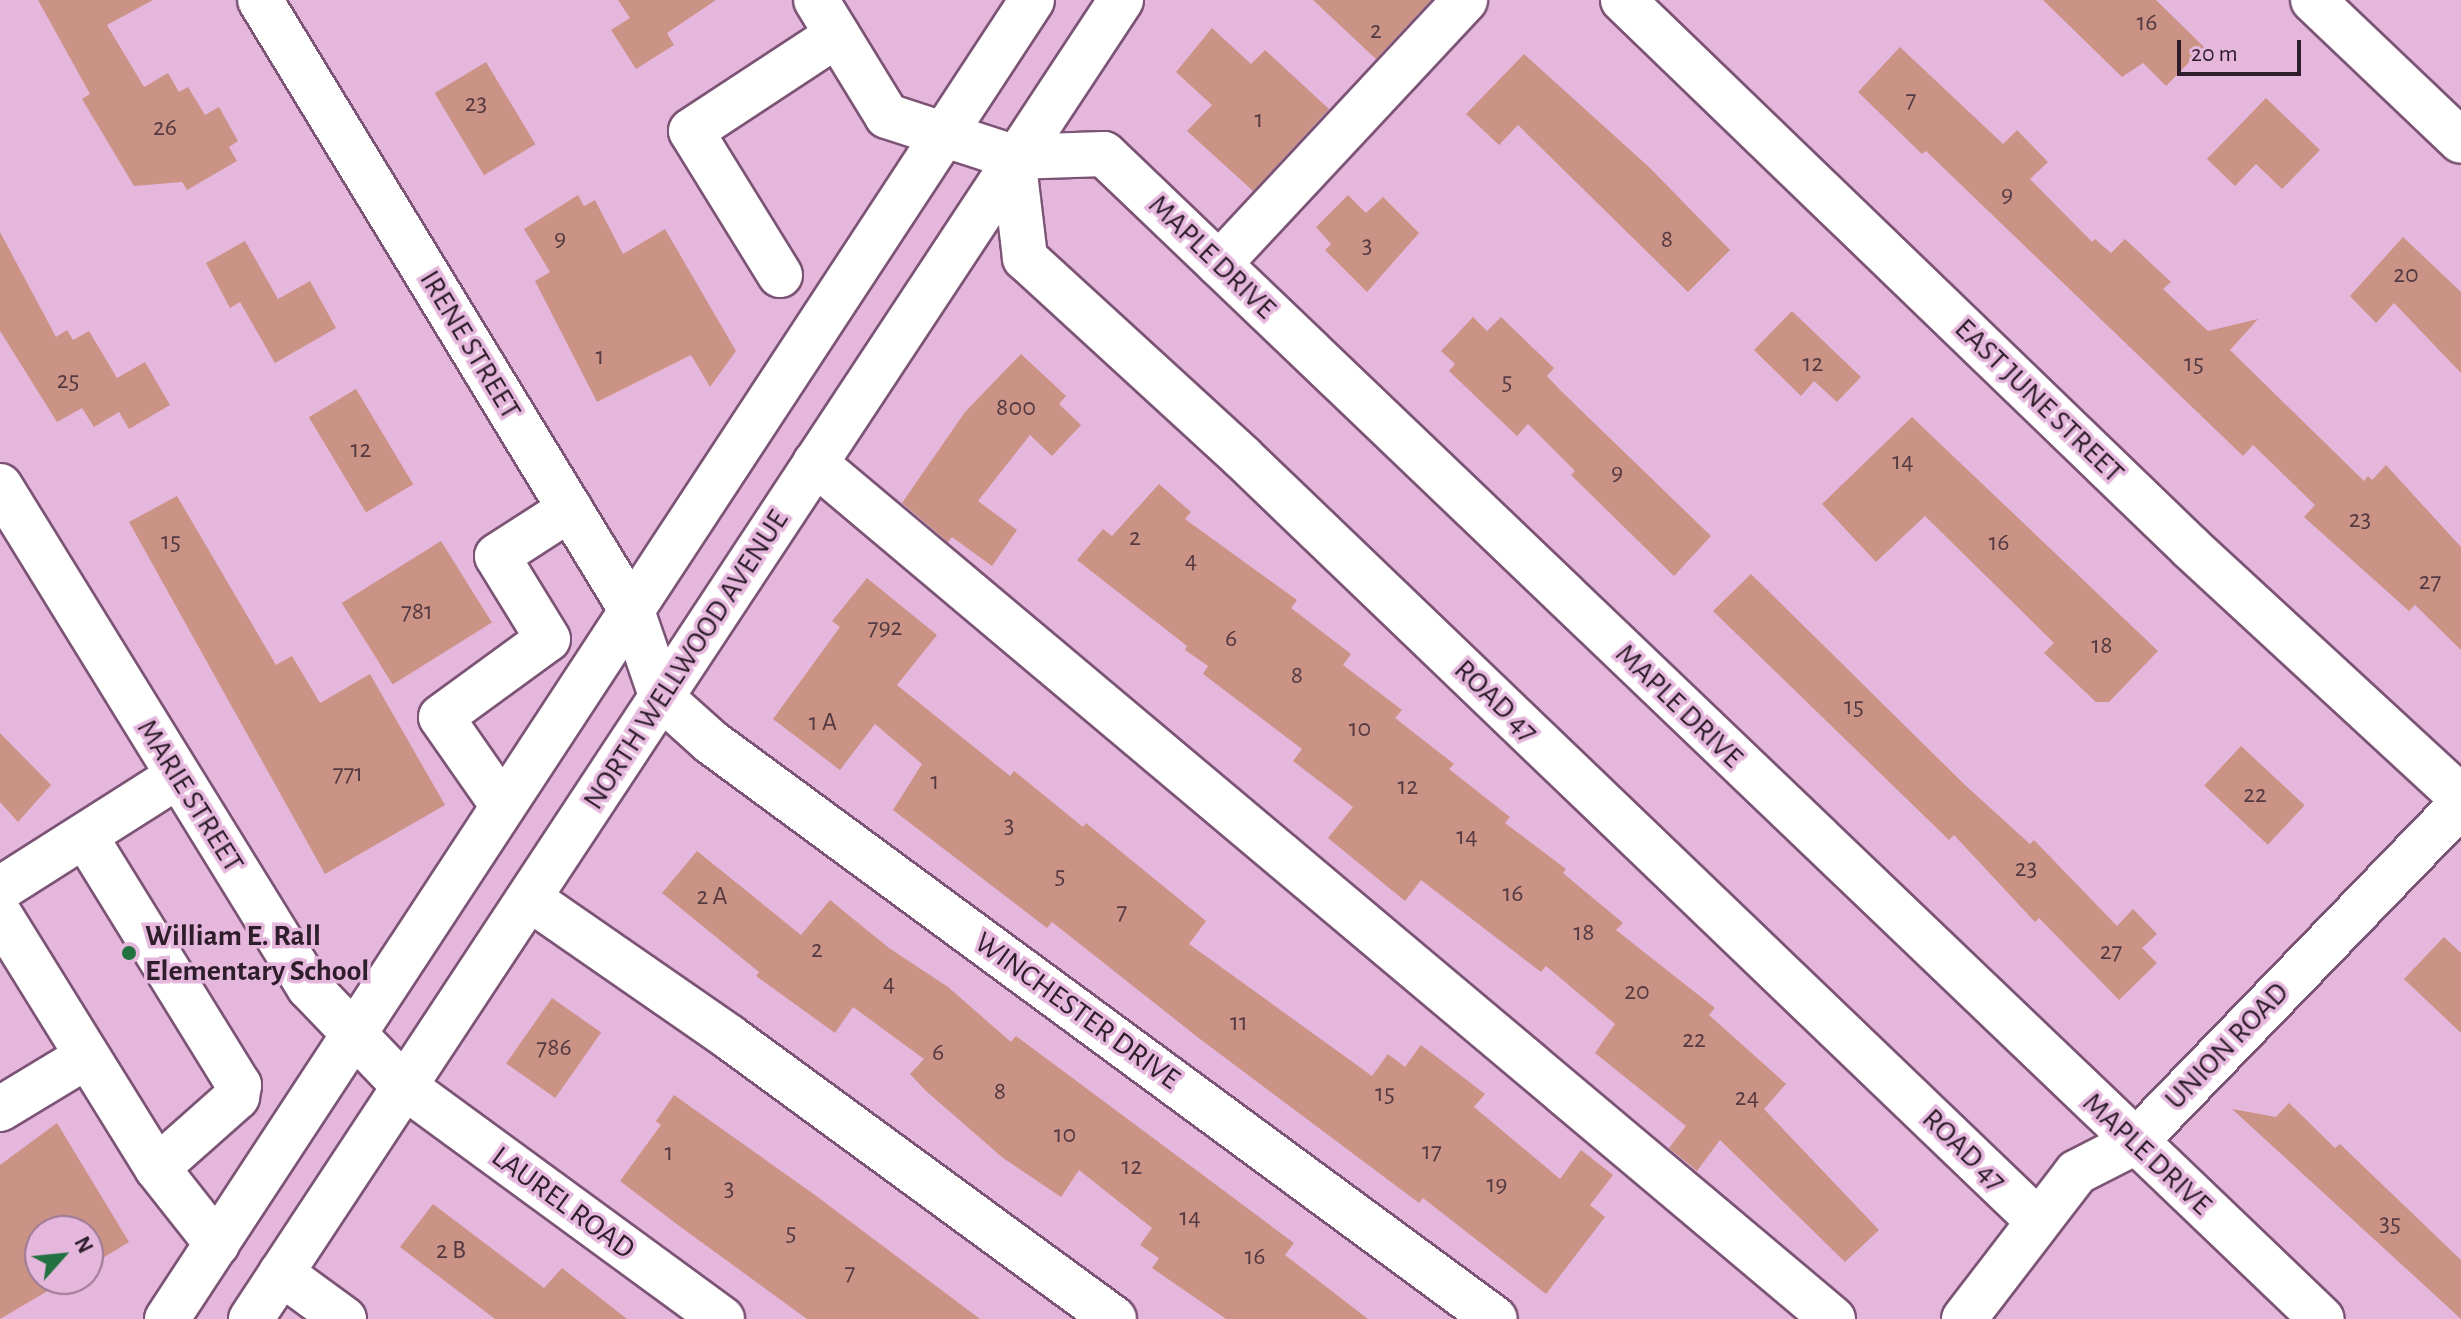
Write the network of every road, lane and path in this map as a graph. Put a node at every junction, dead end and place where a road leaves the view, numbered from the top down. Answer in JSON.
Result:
{"nodes":[{"id":1,"x":260,"y":0,"type":"edge"},
{"id":2,"x":1032,"y":0,"type":"edge"},
{"id":3,"x":1121,"y":0,"type":"edge"},
{"id":4,"x":1465,"y":0,"type":"edge"},
{"id":5,"x":1623,"y":0,"type":"edge"},
{"id":6,"x":2313,"y":0,"type":"edge"},
{"id":7,"x":827,"y":18,"type":"edge"},
{"id":8,"x":942,"y":134,"type":"junction"},
{"id":9,"x":2461,"y":141,"type":"edge"},
{"id":10,"x":1013,"y":157,"type":"junction"},
{"id":11,"x":1219,"y":264,"type":"junction"},
{"id":12,"x":780,"y":275,"type":"dead end"},
{"id":13,"x":815,"y":463,"type":"junction"},
{"id":14,"x":0,"y":486,"type":"edge"},
{"id":15,"x":570,"y":509,"type":"junction"},
{"id":16,"x":632,"y":611,"type":"junction"},
{"id":17,"x":662,"y":698,"type":"junction"},
{"id":18,"x":178,"y":776,"type":"junction"},
{"id":19,"x":2461,"y":797,"type":"edge"},
{"id":20,"x":2461,"y":804,"type":"edge"},
{"id":21,"x":503,"y":806,"type":"junction"},
{"id":22,"x":85,"y":836,"type":"junction"},
{"id":23,"x":0,"y":889,"type":"edge"},
{"id":24,"x":530,"y":899,"type":"junction"},
{"id":25,"x":0,"y":915,"type":"edge"},
{"id":26,"x":354,"y":1034,"type":"junction"},
{"id":27,"x":86,"y":1057,"type":"junction"},
{"id":28,"x":405,"y":1087,"type":"junction"},
{"id":29,"x":0,"y":1109,"type":"edge"},
{"id":30,"x":2134,"y":1143,"type":"junction"},
{"id":31,"x":157,"y":1168,"type":"junction"},
{"id":32,"x":2036,"y":1219,"type":"junction"},
{"id":33,"x":217,"y":1244,"type":"junction"},
{"id":34,"x":281,"y":1273,"type":"junction"},
{"id":35,"x":167,"y":1319,"type":"edge"},
{"id":36,"x":251,"y":1319,"type":"edge"},
{"id":37,"x":344,"y":1319,"type":"edge"},
{"id":38,"x":722,"y":1319,"type":"edge"},
{"id":39,"x":1114,"y":1319,"type":"edge"},
{"id":40,"x":1495,"y":1319,"type":"edge"},
{"id":41,"x":1833,"y":1319,"type":"edge"},
{"id":42,"x":1964,"y":1319,"type":"edge"},
{"id":43,"x":2322,"y":1319,"type":"edge"}],
"edges":[{"from":1,"to":15,"type":"street","name":"IRENE STREET"},
{"from":2,"to":8,"type":"street"},
{"from":3,"to":10,"type":"street","name":"NORTH WELLWOOD AVENUE"},
{"from":4,"to":11,"type":"street"},
{"from":5,"to":19,"type":"street","name":"EAST JUNE STREET"},
{"from":6,"to":9,"type":"street"},
{"from":7,"to":8,"type":"street","name":"MAPLE DRIVE"},
{"from":7,"to":12,"type":"street"},
{"from":8,"to":10,"type":"street","name":"MAPLE DRIVE"},
{"from":8,"to":16,"type":"street"},
{"from":10,"to":11,"type":"street","name":"MAPLE DRIVE"},
{"from":10,"to":13,"type":"street","name":"NORTH WELLWOOD AVENUE"},
{"from":10,"to":32,"type":"street","name":"ROAD 47"},
{"from":11,"to":30,"type":"street","name":"MAPLE DRIVE"},
{"from":13,"to":17,"type":"street","name":"NORTH WELLWOOD AVENUE"},
{"from":13,"to":41,"type":"street"},
{"from":14,"to":18,"type":"street","name":"MARIE STREET"},
{"from":15,"to":16,"type":"street","name":"IRENE STREET"},
{"from":15,"to":21,"type":"street"},
{"from":16,"to":17,"type":"street","name":"IRENE STREET"},
{"from":16,"to":21,"type":"street"},
{"from":17,"to":24,"type":"street","name":"NORTH WELLWOOD AVENUE"},
{"from":17,"to":40,"type":"street","name":"WINCHESTER DRIVE"},
{"from":18,"to":22,"type":"street"},
{"from":18,"to":26,"type":"street","name":"MARIE STREET"},
{"from":20,"to":30,"type":"street","name":"UNION ROAD"},
{"from":21,"to":26,"type":"street"},
{"from":22,"to":23,"type":"street"},
{"from":22,"to":31,"type":"street"},
{"from":24,"to":28,"type":"street","name":"NORTH WELLWOOD AVENUE"},
{"from":24,"to":39,"type":"street"},
{"from":25,"to":27,"type":"street"},
{"from":26,"to":28,"type":"street","name":"MARIE STREET"},
{"from":26,"to":33,"type":"street"},
{"from":27,"to":29,"type":"street"},
{"from":27,"to":31,"type":"street"},
{"from":28,"to":34,"type":"street","name":"NORTH WELLWOOD AVENUE"},
{"from":28,"to":38,"type":"street","name":"LAUREL ROAD"},
{"from":30,"to":32,"type":"street","name":"UNION ROAD"},
{"from":30,"to":43,"type":"street","name":"MAPLE DRIVE"},
{"from":31,"to":33,"type":"street"},
{"from":32,"to":42,"type":"street","name":"UNION ROAD"},
{"from":33,"to":35,"type":"street"},
{"from":34,"to":36,"type":"street","name":"NORTH WELLWOOD AVENUE"},
{"from":34,"to":37,"type":"street"}]}
